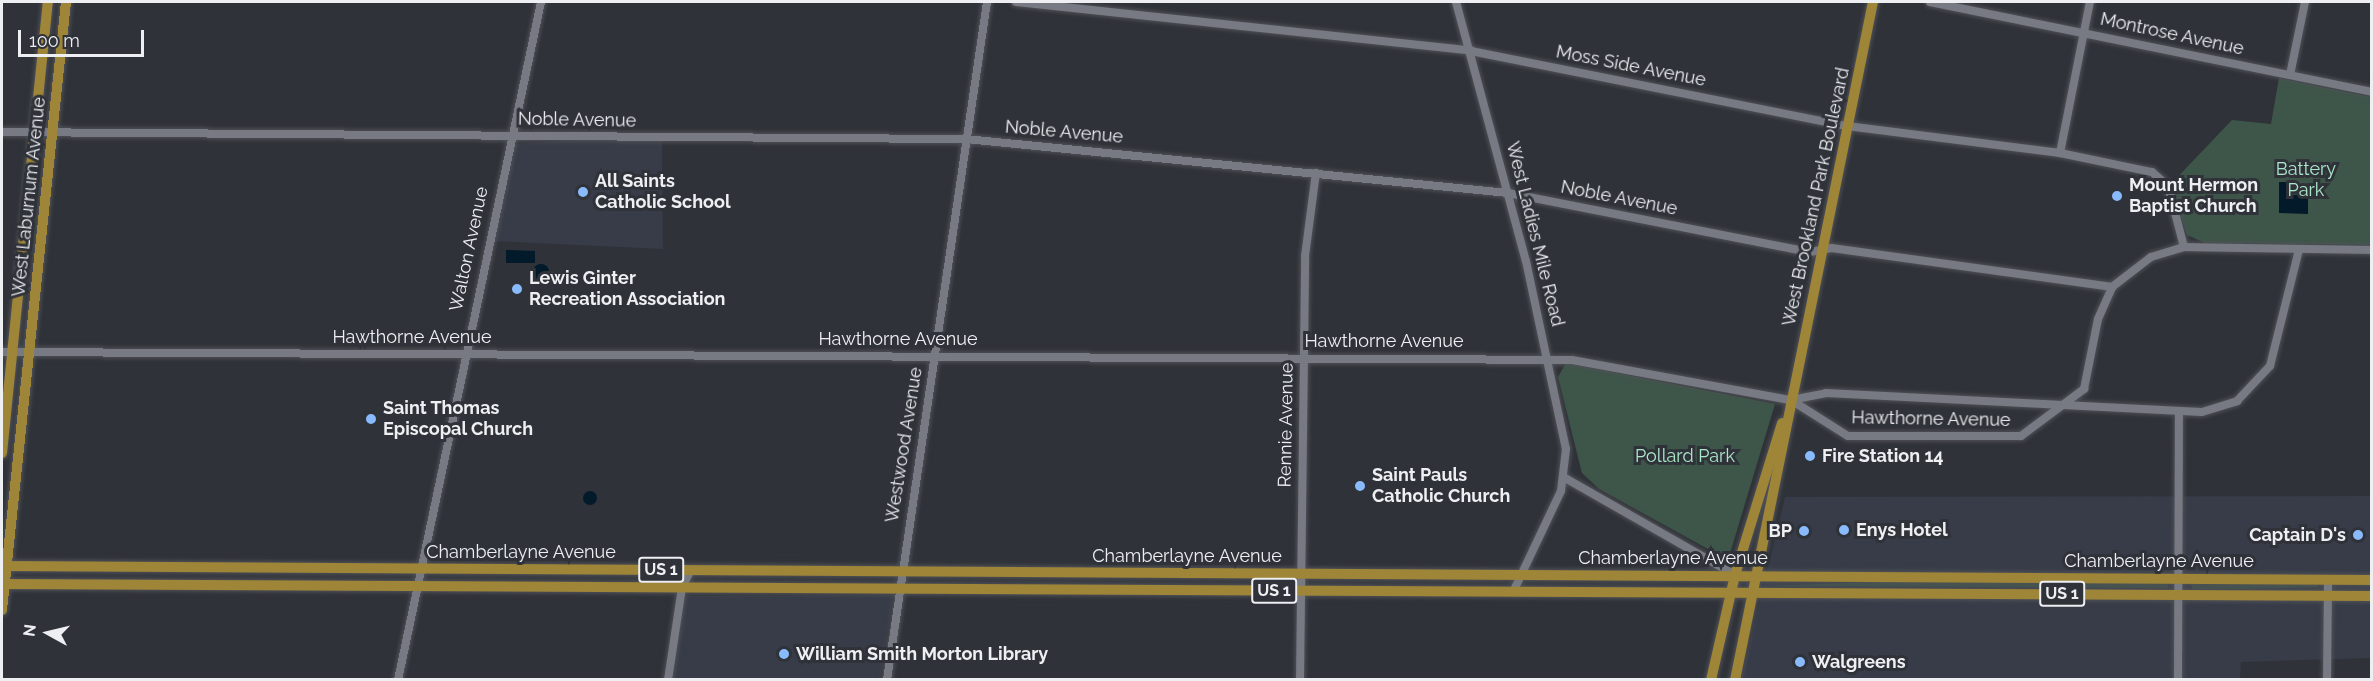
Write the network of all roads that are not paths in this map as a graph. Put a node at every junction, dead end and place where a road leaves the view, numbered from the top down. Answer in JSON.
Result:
{"nodes":[{"id":1,"x":48,"y":2,"type":"edge"},
{"id":2,"x":66,"y":2,"type":"edge"},
{"id":3,"x":540,"y":2,"type":"edge"},
{"id":4,"x":987,"y":2,"type":"edge"},
{"id":5,"x":1016,"y":2,"type":"edge"},
{"id":6,"x":1456,"y":2,"type":"edge"},
{"id":7,"x":1873,"y":2,"type":"edge"},
{"id":8,"x":1930,"y":2,"type":"edge"},
{"id":9,"x":2090,"y":2,"type":"edge"},
{"id":10,"x":2305,"y":2,"type":"edge"},
{"id":11,"x":2084,"y":33,"type":"junction"},
{"id":12,"x":1471,"y":51,"type":"junction"},
{"id":13,"x":2290,"y":75,"type":"junction"},
{"id":14,"x":2372,"y":92,"type":"edge"},
{"id":15,"x":1847,"y":126,"type":"junction"},
{"id":16,"x":2,"y":132,"type":"edge"},
{"id":17,"x":35,"y":132,"type":"junction"},
{"id":18,"x":52,"y":132,"type":"junction"},
{"id":19,"x":510,"y":136,"type":"junction"},
{"id":20,"x":966,"y":139,"type":"junction"},
{"id":21,"x":2060,"y":153,"type":"junction"},
{"id":22,"x":1316,"y":173,"type":"junction"},
{"id":23,"x":1508,"y":193,"type":"junction"},
{"id":24,"x":2184,"y":248,"type":"junction"},
{"id":25,"x":1822,"y":250,"type":"junction"},
{"id":26,"x":2299,"y":250,"type":"junction"},
{"id":27,"x":2372,"y":250,"type":"edge"},
{"id":28,"x":2112,"y":286,"type":"junction"},
{"id":29,"x":7,"y":352,"type":"edge"},
{"id":30,"x":29,"y":352,"type":"junction"},
{"id":31,"x":464,"y":354,"type":"junction"},
{"id":32,"x":934,"y":356,"type":"junction"},
{"id":33,"x":1304,"y":358,"type":"junction"},
{"id":34,"x":1549,"y":359,"type":"junction"},
{"id":35,"x":1791,"y":400,"type":"junction"},
{"id":36,"x":2070,"y":402,"type":"junction"},
{"id":37,"x":2179,"y":412,"type":"junction"},
{"id":38,"x":2,"y":453,"type":"edge"},
{"id":39,"x":1565,"y":478,"type":"junction"},
{"id":40,"x":4,"y":567,"type":"edge"},
{"id":41,"x":421,"y":568,"type":"junction"},
{"id":42,"x":692,"y":570,"type":"junction"},
{"id":43,"x":902,"y":571,"type":"junction"},
{"id":44,"x":1300,"y":573,"type":"junction"},
{"id":45,"x":1525,"y":574,"type":"junction"},
{"id":46,"x":1735,"y":575,"type":"junction"},
{"id":47,"x":1757,"y":575,"type":"junction"},
{"id":48,"x":2179,"y":578,"type":"junction"},
{"id":49,"x":2328,"y":579,"type":"junction"},
{"id":50,"x":2372,"y":580,"type":"edge"},
{"id":51,"x":3,"y":584,"type":"edge"},
{"id":52,"x":417,"y":586,"type":"junction"},
{"id":53,"x":682,"y":587,"type":"junction"},
{"id":54,"x":899,"y":588,"type":"junction"},
{"id":55,"x":1301,"y":591,"type":"junction"},
{"id":56,"x":1513,"y":592,"type":"junction"},
{"id":57,"x":1730,"y":592,"type":"junction"},
{"id":58,"x":1752,"y":592,"type":"junction"},
{"id":59,"x":2179,"y":595,"type":"junction"},
{"id":60,"x":2328,"y":596,"type":"junction"},
{"id":61,"x":2372,"y":596,"type":"edge"},
{"id":62,"x":2,"y":610,"type":"edge"},
{"id":63,"x":398,"y":680,"type":"edge"},
{"id":64,"x":668,"y":680,"type":"edge"},
{"id":65,"x":887,"y":680,"type":"edge"},
{"id":66,"x":1300,"y":680,"type":"edge"},
{"id":67,"x":1711,"y":680,"type":"edge"},
{"id":68,"x":1735,"y":680,"type":"edge"},
{"id":69,"x":2178,"y":680,"type":"edge"},
{"id":70,"x":2327,"y":680,"type":"edge"}],
"edges":[{"from":1,"to":17,"type":"main road","name":"West Laburnum Avenue"},
{"from":2,"to":18,"type":"main road","name":"West Laburnum Avenue"},
{"from":3,"to":19,"type":"street","name":"Walton Avenue"},
{"from":4,"to":20,"type":"street","name":"Westwood Avenue"},
{"from":5,"to":12,"type":"street","name":"Moss Side Avenue"},
{"from":6,"to":12,"type":"street","name":"West Ladies Mile Road"},
{"from":7,"to":15,"type":"main road","name":"West Brookland Park Boulevard"},
{"from":8,"to":11,"type":"street","name":"Montrose Avenue"},
{"from":9,"to":11,"type":"street"},
{"from":10,"to":13,"type":"street"},
{"from":11,"to":13,"type":"street","name":"Montrose Avenue"},
{"from":11,"to":21,"type":"street"},
{"from":12,"to":15,"type":"street","name":"Moss Side Avenue"},
{"from":12,"to":23,"type":"street","name":"West Ladies Mile Road"},
{"from":13,"to":14,"type":"street","name":"Montrose Avenue"},
{"from":15,"to":21,"type":"street","name":"Moss Side Avenue"},
{"from":15,"to":25,"type":"main road","name":"West Brookland Park Boulevard"},
{"from":16,"to":17,"type":"street","name":"Noble Avenue"},
{"from":17,"to":18,"type":"street","name":"Noble Avenue"},
{"from":17,"to":29,"type":"main road","name":"West Laburnum Avenue"},
{"from":18,"to":19,"type":"street","name":"Noble Avenue"},
{"from":18,"to":30,"type":"main road","name":"West Laburnum Avenue"},
{"from":19,"to":20,"type":"street","name":"Noble Avenue"},
{"from":19,"to":31,"type":"street","name":"Walton Avenue"},
{"from":20,"to":22,"type":"street","name":"Noble Avenue"},
{"from":20,"to":32,"type":"street","name":"Westwood Avenue"},
{"from":21,"to":24,"type":"street","name":"Moss Side Avenue"},
{"from":22,"to":23,"type":"street","name":"Noble Avenue"},
{"from":22,"to":33,"type":"street","name":"Rennie Avenue"},
{"from":23,"to":25,"type":"street","name":"Noble Avenue"},
{"from":23,"to":34,"type":"street","name":"West Ladies Mile Road"},
{"from":24,"to":26,"type":"street"},
{"from":24,"to":28,"type":"street"},
{"from":25,"to":28,"type":"street","name":"Noble Avenue"},
{"from":25,"to":35,"type":"main road","name":"West Brookland Park Boulevard"},
{"from":26,"to":27,"type":"street"},
{"from":26,"to":37,"type":"street","name":"Hawthorne Avenue"},
{"from":28,"to":36,"type":"street"},
{"from":29,"to":30,"type":"street","name":"Hawthorne Avenue"},
{"from":29,"to":38,"type":"main road","name":"West Laburnum Avenue"},
{"from":30,"to":31,"type":"street","name":"Hawthorne Avenue"},
{"from":30,"to":40,"type":"main road","name":"West Laburnum Avenue"},
{"from":31,"to":32,"type":"street","name":"Hawthorne Avenue"},
{"from":31,"to":41,"type":"street","name":"Walton Avenue"},
{"from":32,"to":33,"type":"street","name":"Hawthorne Avenue"},
{"from":32,"to":43,"type":"street","name":"Westwood Avenue"},
{"from":33,"to":34,"type":"street","name":"Hawthorne Avenue"},
{"from":33,"to":44,"type":"street","name":"Rennie Avenue"},
{"from":34,"to":35,"type":"street","name":"Hawthorne Avenue"},
{"from":34,"to":39,"type":"street","name":"West Ladies Mile Road"},
{"from":35,"to":36,"type":"street","name":"Hawthorne Avenue"},
{"from":35,"to":36,"type":"street","name":"Hawthorne Avenue"},
{"from":35,"to":46,"type":"main road","name":"West Brookland Park Boulevard"},
{"from":35,"to":47,"type":"main road","name":"West Brookland Park Boulevard"},
{"from":36,"to":37,"type":"street","name":"Hawthorne Avenue"},
{"from":37,"to":48,"type":"street"},
{"from":39,"to":45,"type":"street","name":"West Ladies Mile Road"},
{"from":39,"to":46,"type":"street"},
{"from":40,"to":41,"type":"main road","name":"Chamberlayne Avenue","number":"US 1"},
{"from":40,"to":51,"type":"main road","name":"West Laburnum Avenue"},
{"from":41,"to":42,"type":"main road","name":"Chamberlayne Avenue","number":"US 1"},
{"from":41,"to":52,"type":"street","name":"Walton Avenue"},
{"from":42,"to":43,"type":"main road","name":"Chamberlayne Avenue","number":"US 1"},
{"from":42,"to":53,"type":"street"},
{"from":43,"to":44,"type":"main road","name":"Chamberlayne Avenue","number":"US 1"},
{"from":43,"to":54,"type":"street","name":"Westwood Avenue"},
{"from":44,"to":45,"type":"main road","name":"Chamberlayne Avenue","number":"US 1"},
{"from":44,"to":55,"type":"street","name":"Rennie Avenue"},
{"from":45,"to":46,"type":"main road","name":"Chamberlayne Avenue","number":"US 1"},
{"from":45,"to":56,"type":"street","name":"West Ladies Mile Road"},
{"from":46,"to":47,"type":"main road","name":"Chamberlayne Avenue","number":"US 1"},
{"from":46,"to":57,"type":"main road","name":"West Brookland Park Boulevard"},
{"from":47,"to":48,"type":"main road","name":"Chamberlayne Avenue","number":"US 1"},
{"from":47,"to":58,"type":"main road","name":"West Brookland Park Boulevard"},
{"from":48,"to":49,"type":"main road","name":"Chamberlayne Avenue","number":"US 1"},
{"from":48,"to":59,"type":"street"},
{"from":49,"to":50,"type":"main road","name":"Chamberlayne Avenue","number":"US 1"},
{"from":49,"to":60,"type":"street"},
{"from":51,"to":52,"type":"main road","name":"Chamberlayne Avenue","number":"US 1"},
{"from":51,"to":62,"type":"main road","name":"West Laburnum Avenue"},
{"from":52,"to":53,"type":"main road","name":"Chamberlayne Avenue","number":"US 1"},
{"from":52,"to":63,"type":"street","name":"Walton Avenue"},
{"from":53,"to":54,"type":"main road","name":"Chamberlayne Avenue","number":"US 1"},
{"from":53,"to":64,"type":"street"},
{"from":54,"to":55,"type":"main road","name":"Chamberlayne Avenue","number":"US 1"},
{"from":54,"to":65,"type":"street","name":"Westwood Avenue"},
{"from":55,"to":56,"type":"main road","name":"Chamberlayne Avenue","number":"US 1"},
{"from":55,"to":66,"type":"street","name":"Rennie Avenue"},
{"from":56,"to":57,"type":"main road","name":"Chamberlayne Avenue","number":"US 1"},
{"from":57,"to":58,"type":"main road","name":"Chamberlayne Avenue","number":"US 1"},
{"from":57,"to":67,"type":"main road","name":"West Brookland Park Boulevard"},
{"from":58,"to":59,"type":"main road","name":"Chamberlayne Avenue","number":"US 1"},
{"from":58,"to":68,"type":"main road","name":"West Brookland Park Boulevard"},
{"from":59,"to":60,"type":"main road","name":"Chamberlayne Avenue","number":"US 1"},
{"from":59,"to":69,"type":"street"},
{"from":60,"to":61,"type":"main road","name":"Chamberlayne Avenue","number":"US 1"},
{"from":60,"to":70,"type":"street"}]}
